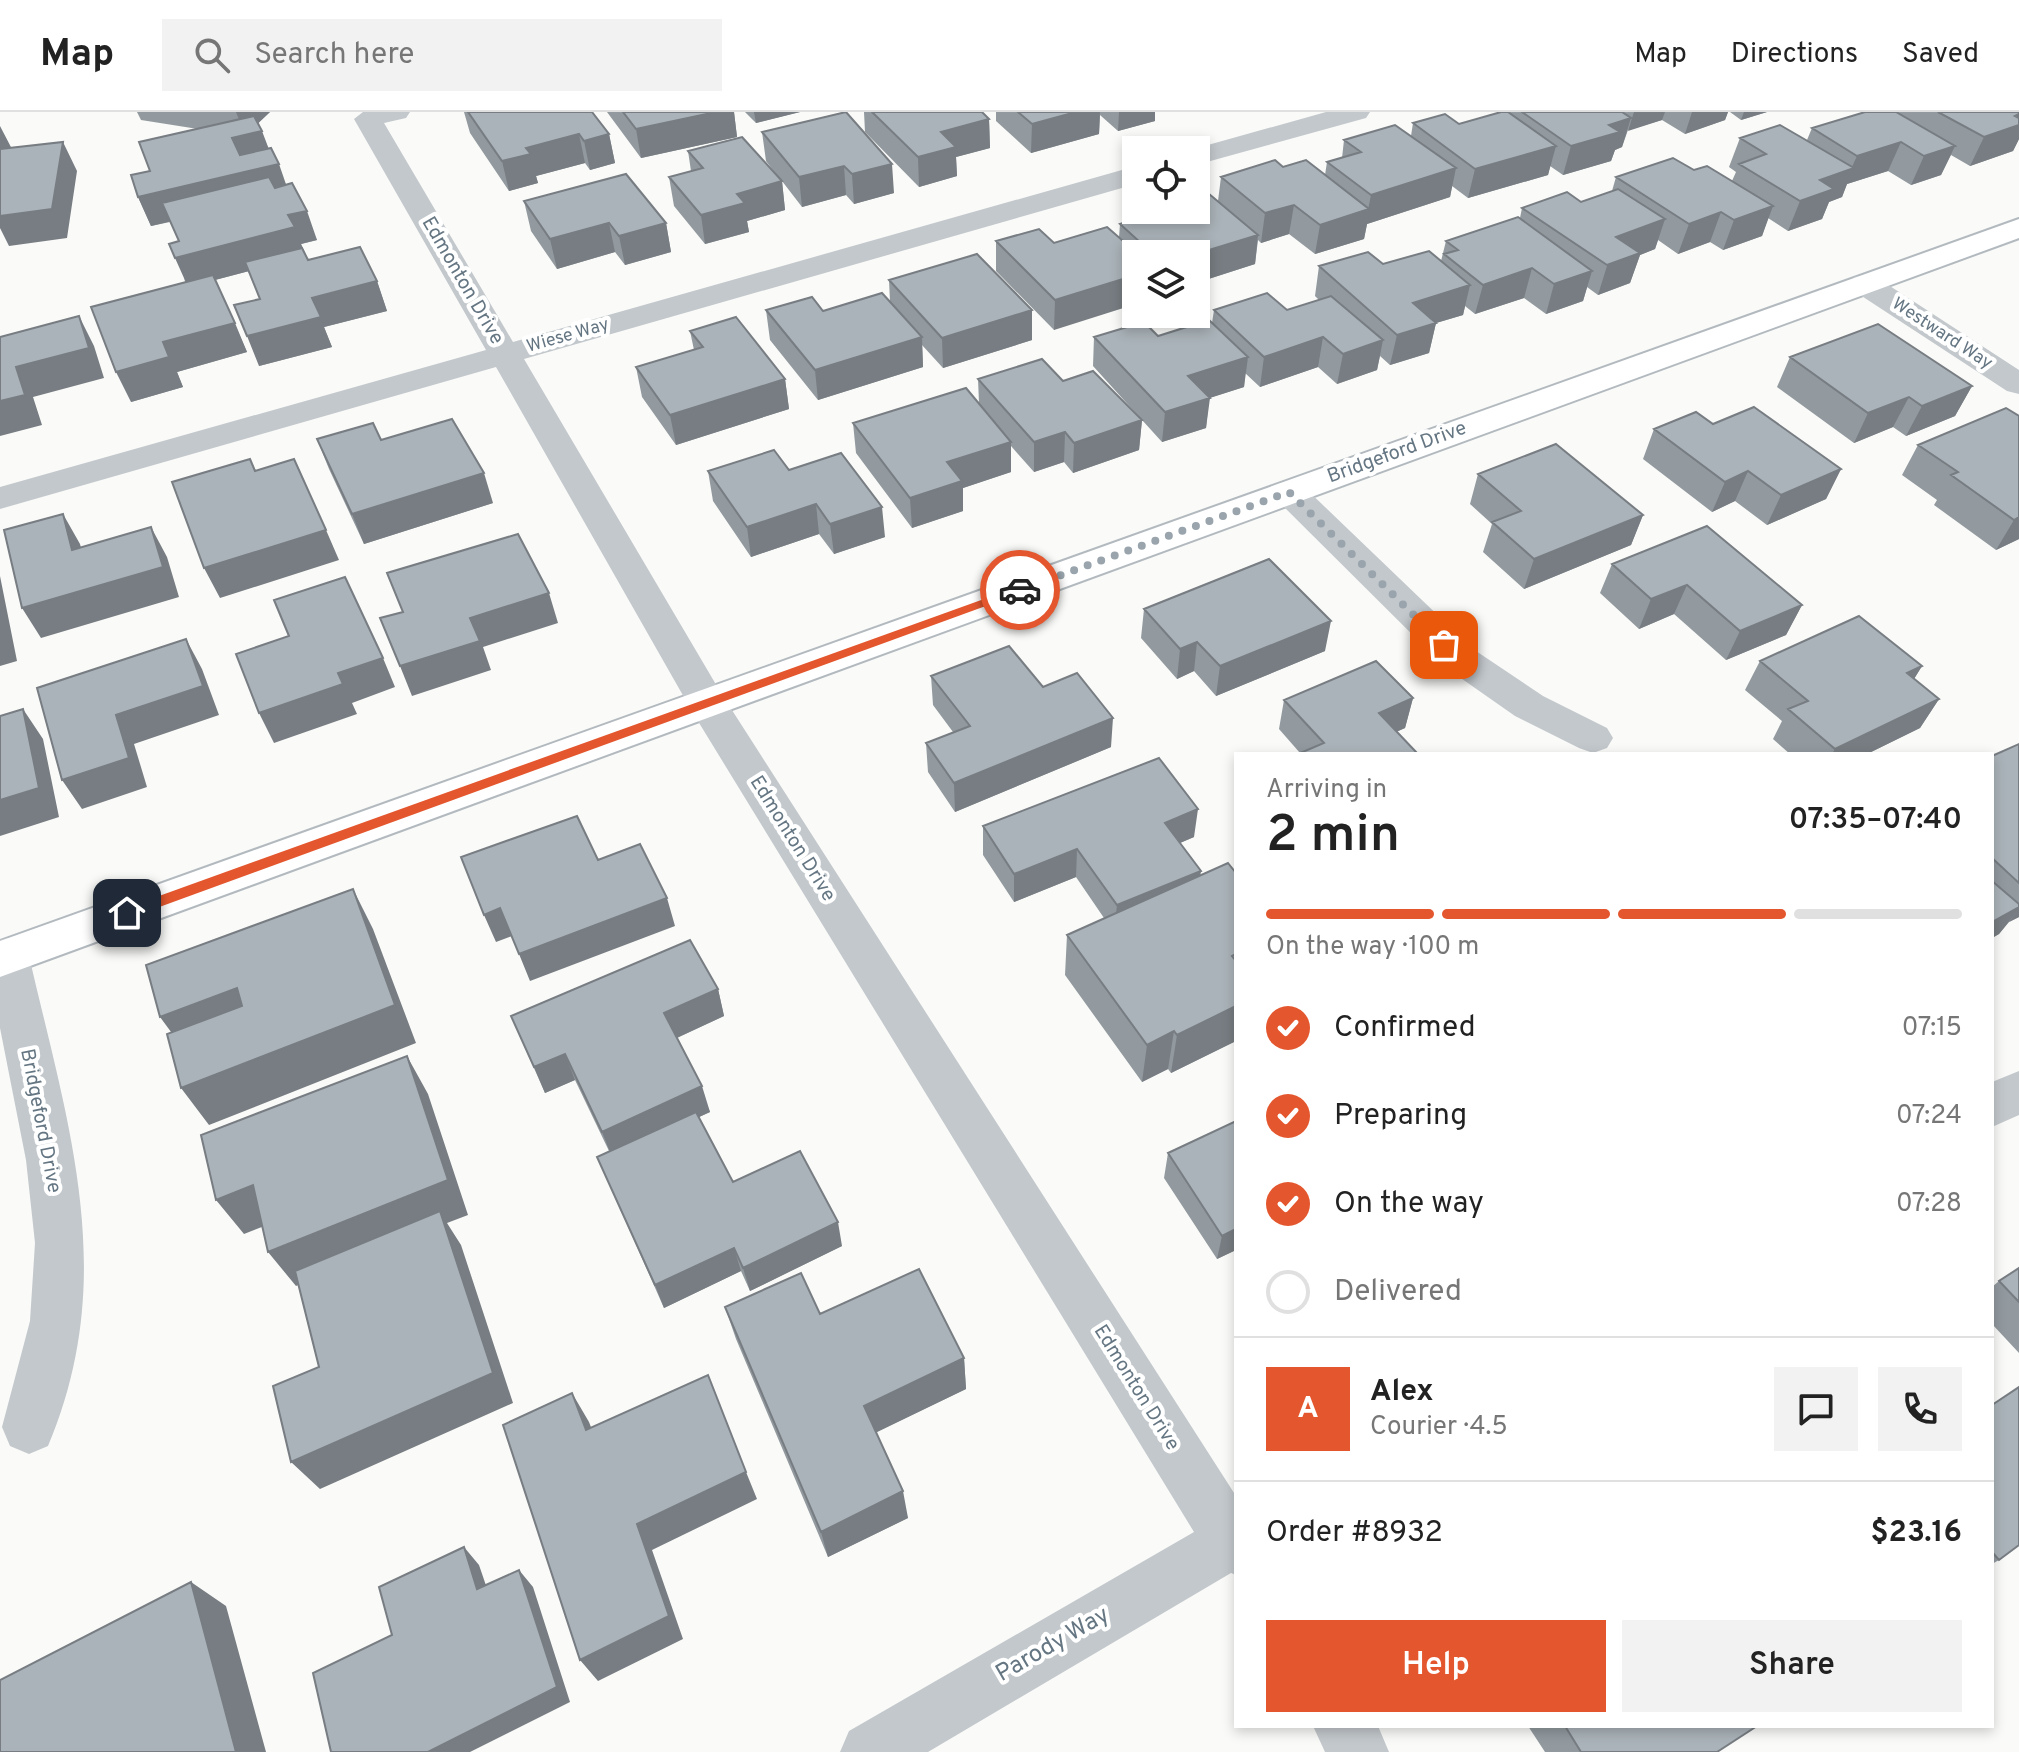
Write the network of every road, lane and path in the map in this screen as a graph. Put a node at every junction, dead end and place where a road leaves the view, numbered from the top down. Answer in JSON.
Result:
{"nodes":[{"id":1,"x":1356,"y":112,"type":"edge"},
{"id":2,"x":382,"y":115,"type":"edge"},
{"id":3,"x":1210,"y":153,"type":"edge"},
{"id":4,"x":1122,"y":179,"type":"edge"},
{"id":5,"x":2019,"y":228,"type":"edge"},
{"id":6,"x":1865,"y":284,"type":"junction"},
{"id":7,"x":505,"y":354,"type":"junction"},
{"id":8,"x":2019,"y":384,"type":"edge"},
{"id":9,"x":1289,"y":492,"type":"junction"},
{"id":10,"x":0,"y":498,"type":"edge"},
{"id":11,"x":707,"y":703,"type":"junction"},
{"id":12,"x":1593,"y":738,"type":"dead end"},
{"id":13,"x":4,"y":958,"type":"edge"},
{"id":14,"x":2019,"y":1091,"type":"edge"},
{"id":15,"x":1994,"y":1105,"type":"edge"},
{"id":16,"x":29,"y":1427,"type":"dead end"},
{"id":17,"x":1234,"y":1540,"type":"edge"},
{"id":18,"x":1234,"y":1543,"type":"edge"},
{"id":19,"x":1344,"y":1728,"type":"edge"},
{"id":20,"x":870,"y":1752,"type":"edge"},
{"id":21,"x":1359,"y":1752,"type":"edge"}],
"edges":[{"from":1,"to":3,"type":"street"},
{"from":2,"to":7,"type":"street","name":"Edmonton Drive"},
{"from":4,"to":7,"type":"street","name":"Wiese Way"},
{"from":5,"to":6,"type":"street","name":"Bridgeford Drive"},
{"from":6,"to":8,"type":"street","name":"Westward Way"},
{"from":6,"to":9,"type":"street","name":"Bridgeford Drive"},
{"from":7,"to":10,"type":"street","name":"Wiese Way"},
{"from":7,"to":11,"type":"street","name":"Edmonton Drive"},
{"from":9,"to":11,"type":"street","name":"Bridgeford Drive"},
{"from":9,"to":12,"type":"street"},
{"from":11,"to":13,"type":"street","name":"Bridgeford Drive"},
{"from":11,"to":17,"type":"street","name":"Edmonton Drive"},
{"from":13,"to":16,"type":"street","name":"Bridgeford Drive"},
{"from":14,"to":15,"type":"street"},
{"from":18,"to":20,"type":"street","name":"Parody Way"},
{"from":19,"to":21,"type":"street"}]}
